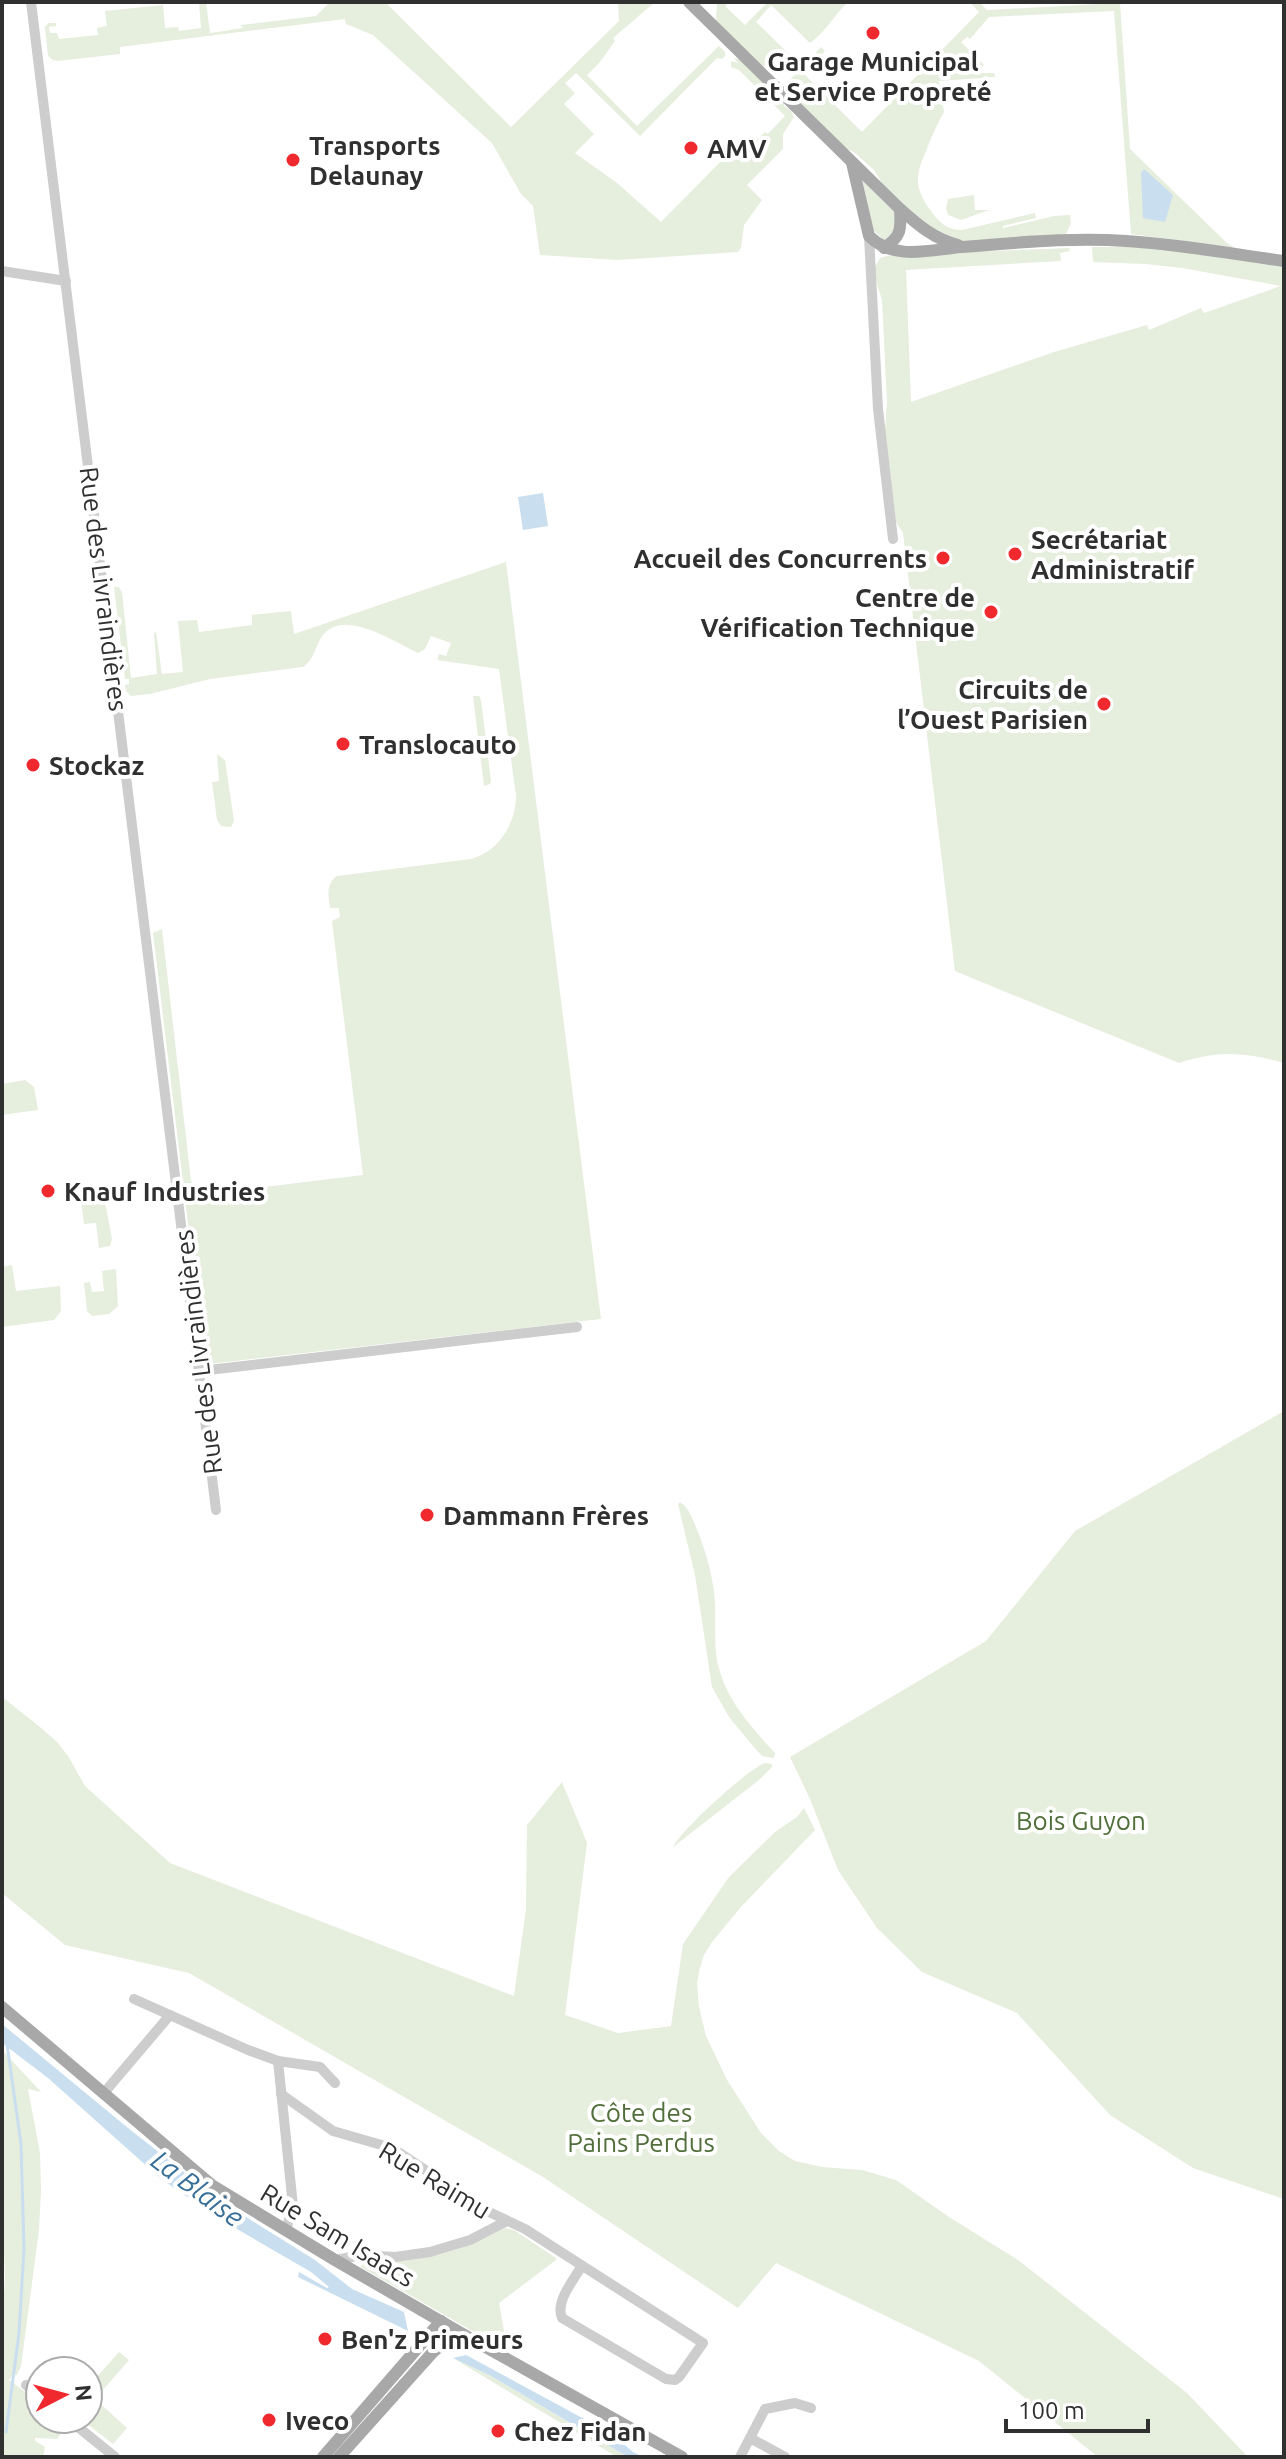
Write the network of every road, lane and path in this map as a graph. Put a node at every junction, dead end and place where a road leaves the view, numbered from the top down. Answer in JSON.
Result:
{"nodes":[{"id":1,"x":31,"y":2,"type":"edge"},
{"id":2,"x":689,"y":2,"type":"edge"},
{"id":3,"x":852,"y":163,"type":"junction"},
{"id":4,"x":900,"y":209,"type":"junction"},
{"id":5,"x":869,"y":236,"type":"junction"},
{"id":6,"x":965,"y":247,"type":"junction"},
{"id":7,"x":884,"y":248,"type":"junction"},
{"id":8,"x":1284,"y":261,"type":"edge"},
{"id":9,"x":2,"y":271,"type":"edge"},
{"id":10,"x":66,"y":281,"type":"junction"},
{"id":11,"x":893,"y":539,"type":"dead end"},
{"id":12,"x":577,"y":1327,"type":"dead end"},
{"id":13,"x":200,"y":1371,"type":"junction"},
{"id":14,"x":216,"y":1510,"type":"dead end"},
{"id":15,"x":134,"y":1999,"type":"dead end"},
{"id":16,"x":2,"y":2007,"type":"edge"},
{"id":17,"x":170,"y":2015,"type":"junction"},
{"id":18,"x":278,"y":2061,"type":"junction"},
{"id":19,"x":335,"y":2083,"type":"dead end"},
{"id":20,"x":103,"y":2094,"type":"junction"},
{"id":21,"x":281,"y":2094,"type":"junction"},
{"id":22,"x":505,"y":2222,"type":"junction"},
{"id":23,"x":286,"y":2230,"type":"junction"},
{"id":24,"x":335,"y":2260,"type":"junction"},
{"id":25,"x":581,"y":2267,"type":"junction"},
{"id":26,"x":445,"y":2324,"type":"junction"},
{"id":27,"x":473,"y":2340,"type":"junction"},
{"id":28,"x":426,"y":2358,"type":"junction"},
{"id":29,"x":811,"y":2408,"type":"dead end"},
{"id":30,"x":88,"y":2435,"type":"edge"},
{"id":31,"x":750,"y":2438,"type":"junction"},
{"id":32,"x":115,"y":2457,"type":"edge"},
{"id":33,"x":323,"y":2457,"type":"edge"},
{"id":34,"x":339,"y":2457,"type":"edge"},
{"id":35,"x":682,"y":2457,"type":"edge"},
{"id":36,"x":740,"y":2457,"type":"edge"},
{"id":37,"x":785,"y":2457,"type":"edge"}],
"edges":[{"from":1,"to":10,"type":"street","name":"Rue des Livraindières"},
{"from":2,"to":3,"type":"main road"},
{"from":3,"to":4,"type":"main road"},
{"from":3,"to":5,"type":"main road"},
{"from":4,"to":6,"type":"main road"},
{"from":4,"to":7,"type":"main road"},
{"from":5,"to":7,"type":"main road"},
{"from":5,"to":11,"type":"street"},
{"from":6,"to":7,"type":"main road"},
{"from":6,"to":8,"type":"main road"},
{"from":9,"to":10,"type":"street"},
{"from":10,"to":13,"type":"street","name":"Rue des Livraindières"},
{"from":12,"to":13,"type":"street"},
{"from":13,"to":14,"type":"street","name":"Rue des Livraindières"},
{"from":15,"to":17,"type":"street"},
{"from":16,"to":20,"type":"main road","name":"Rue Sam Isaacs"},
{"from":17,"to":18,"type":"street"},
{"from":17,"to":20,"type":"street"},
{"from":18,"to":19,"type":"street"},
{"from":18,"to":21,"type":"street"},
{"from":20,"to":23,"type":"main road","name":"Rue Sam Isaacs"},
{"from":21,"to":22,"type":"street","name":"Rue Raimu"},
{"from":21,"to":23,"type":"street"},
{"from":22,"to":24,"type":"street"},
{"from":22,"to":25,"type":"street","name":"Rue Raimu"},
{"from":23,"to":24,"type":"main road","name":"Rue Sam Isaacs"},
{"from":24,"to":26,"type":"main road","name":"Rue Sam Isaacs"},
{"from":25,"to":25,"type":"street","name":"Rue Raimu"},
{"from":26,"to":27,"type":"main road","name":"Rue Sam Isaacs"},
{"from":26,"to":28,"type":"main road"},
{"from":26,"to":33,"type":"main road"},
{"from":27,"to":28,"type":"main road"},
{"from":27,"to":35,"type":"main road","name":"Rue Sam Isaacs"},
{"from":28,"to":34,"type":"main road"},
{"from":29,"to":31,"type":"street"},
{"from":30,"to":32,"type":"street"},
{"from":31,"to":36,"type":"street"},
{"from":31,"to":37,"type":"street"}]}
